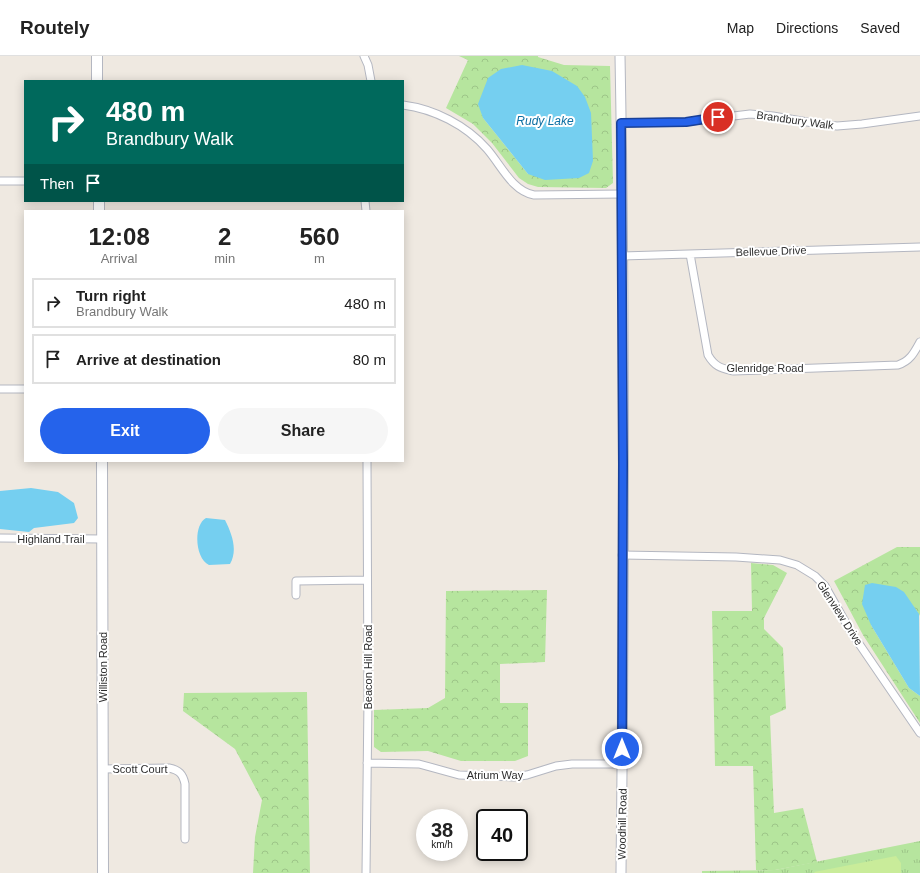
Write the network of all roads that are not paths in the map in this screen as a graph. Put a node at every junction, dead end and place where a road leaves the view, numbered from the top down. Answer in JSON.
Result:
{"nodes":[{"id":1,"x":97,"y":56,"type":"edge"},
{"id":2,"x":364,"y":56,"type":"edge"},
{"id":3,"x":620,"y":56,"type":"edge"},
{"id":4,"x":97,"y":80,"type":"edge"},
{"id":5,"x":371,"y":80,"type":"edge"},
{"id":6,"x":404,"y":105,"type":"edge"},
{"id":7,"x":920,"y":116,"type":"edge"},
{"id":8,"x":621,"y":123,"type":"junction"},
{"id":9,"x":0,"y":181,"type":"edge"},
{"id":10,"x":24,"y":181,"type":"edge"},
{"id":11,"x":622,"y":194,"type":"junction"},
{"id":12,"x":920,"y":247,"type":"edge"},
{"id":13,"x":690,"y":254,"type":"junction"},
{"id":14,"x":622,"y":256,"type":"junction"},
{"id":15,"x":920,"y":342,"type":"edge"},
{"id":16,"x":0,"y":390,"type":"edge"},
{"id":17,"x":24,"y":390,"type":"edge"},
{"id":18,"x":102,"y":462,"type":"edge"},
{"id":19,"x":367,"y":462,"type":"edge"},
{"id":20,"x":0,"y":538,"type":"edge"},
{"id":21,"x":102,"y":539,"type":"junction"},
{"id":22,"x":622,"y":555,"type":"junction"},
{"id":23,"x":367,"y":580,"type":"junction"},
{"id":24,"x":296,"y":595,"type":"dead end"},
{"id":25,"x":920,"y":733,"type":"edge"},
{"id":26,"x":367,"y":763,"type":"junction"},
{"id":27,"x":622,"y":764,"type":"junction"},
{"id":28,"x":103,"y":768,"type":"junction"},
{"id":29,"x":185,"y":839,"type":"dead end"},
{"id":30,"x":103,"y":873,"type":"edge"},
{"id":31,"x":366,"y":873,"type":"edge"},
{"id":32,"x":621,"y":873,"type":"edge"}],
"edges":[{"from":1,"to":4,"type":"main road"},
{"from":2,"to":5,"type":"street"},
{"from":3,"to":8,"type":"street","name":"Woodhill Road"},
{"from":6,"to":11,"type":"street"},
{"from":7,"to":8,"type":"street","name":"Brandbury Walk"},
{"from":8,"to":11,"type":"street","name":"Woodhill Road"},
{"from":9,"to":10,"type":"street"},
{"from":11,"to":14,"type":"street","name":"Woodhill Road"},
{"from":12,"to":13,"type":"street","name":"Bellevue Drive"},
{"from":13,"to":14,"type":"street","name":"Bellevue Drive"},
{"from":13,"to":15,"type":"street","name":"Glenridge Road"},
{"from":14,"to":22,"type":"street","name":"Woodhill Road"},
{"from":16,"to":17,"type":"street"},
{"from":18,"to":21,"type":"main road","name":"Williston Road"},
{"from":19,"to":23,"type":"street","name":"Beacon Hill Road"},
{"from":20,"to":21,"type":"street","name":"Highland Trail"},
{"from":21,"to":28,"type":"main road","name":"Williston Road"},
{"from":22,"to":25,"type":"street","name":"Glenview Drive"},
{"from":22,"to":27,"type":"street","name":"Woodhill Road"},
{"from":23,"to":24,"type":"street"},
{"from":23,"to":26,"type":"street","name":"Beacon Hill Road"},
{"from":26,"to":27,"type":"street","name":"Atrium Way"},
{"from":26,"to":31,"type":"street","name":"Beacon Hill Road"},
{"from":27,"to":32,"type":"street","name":"Woodhill Road"},
{"from":28,"to":29,"type":"street","name":"Scott Court"},
{"from":28,"to":30,"type":"main road","name":"Williston Road"}]}
